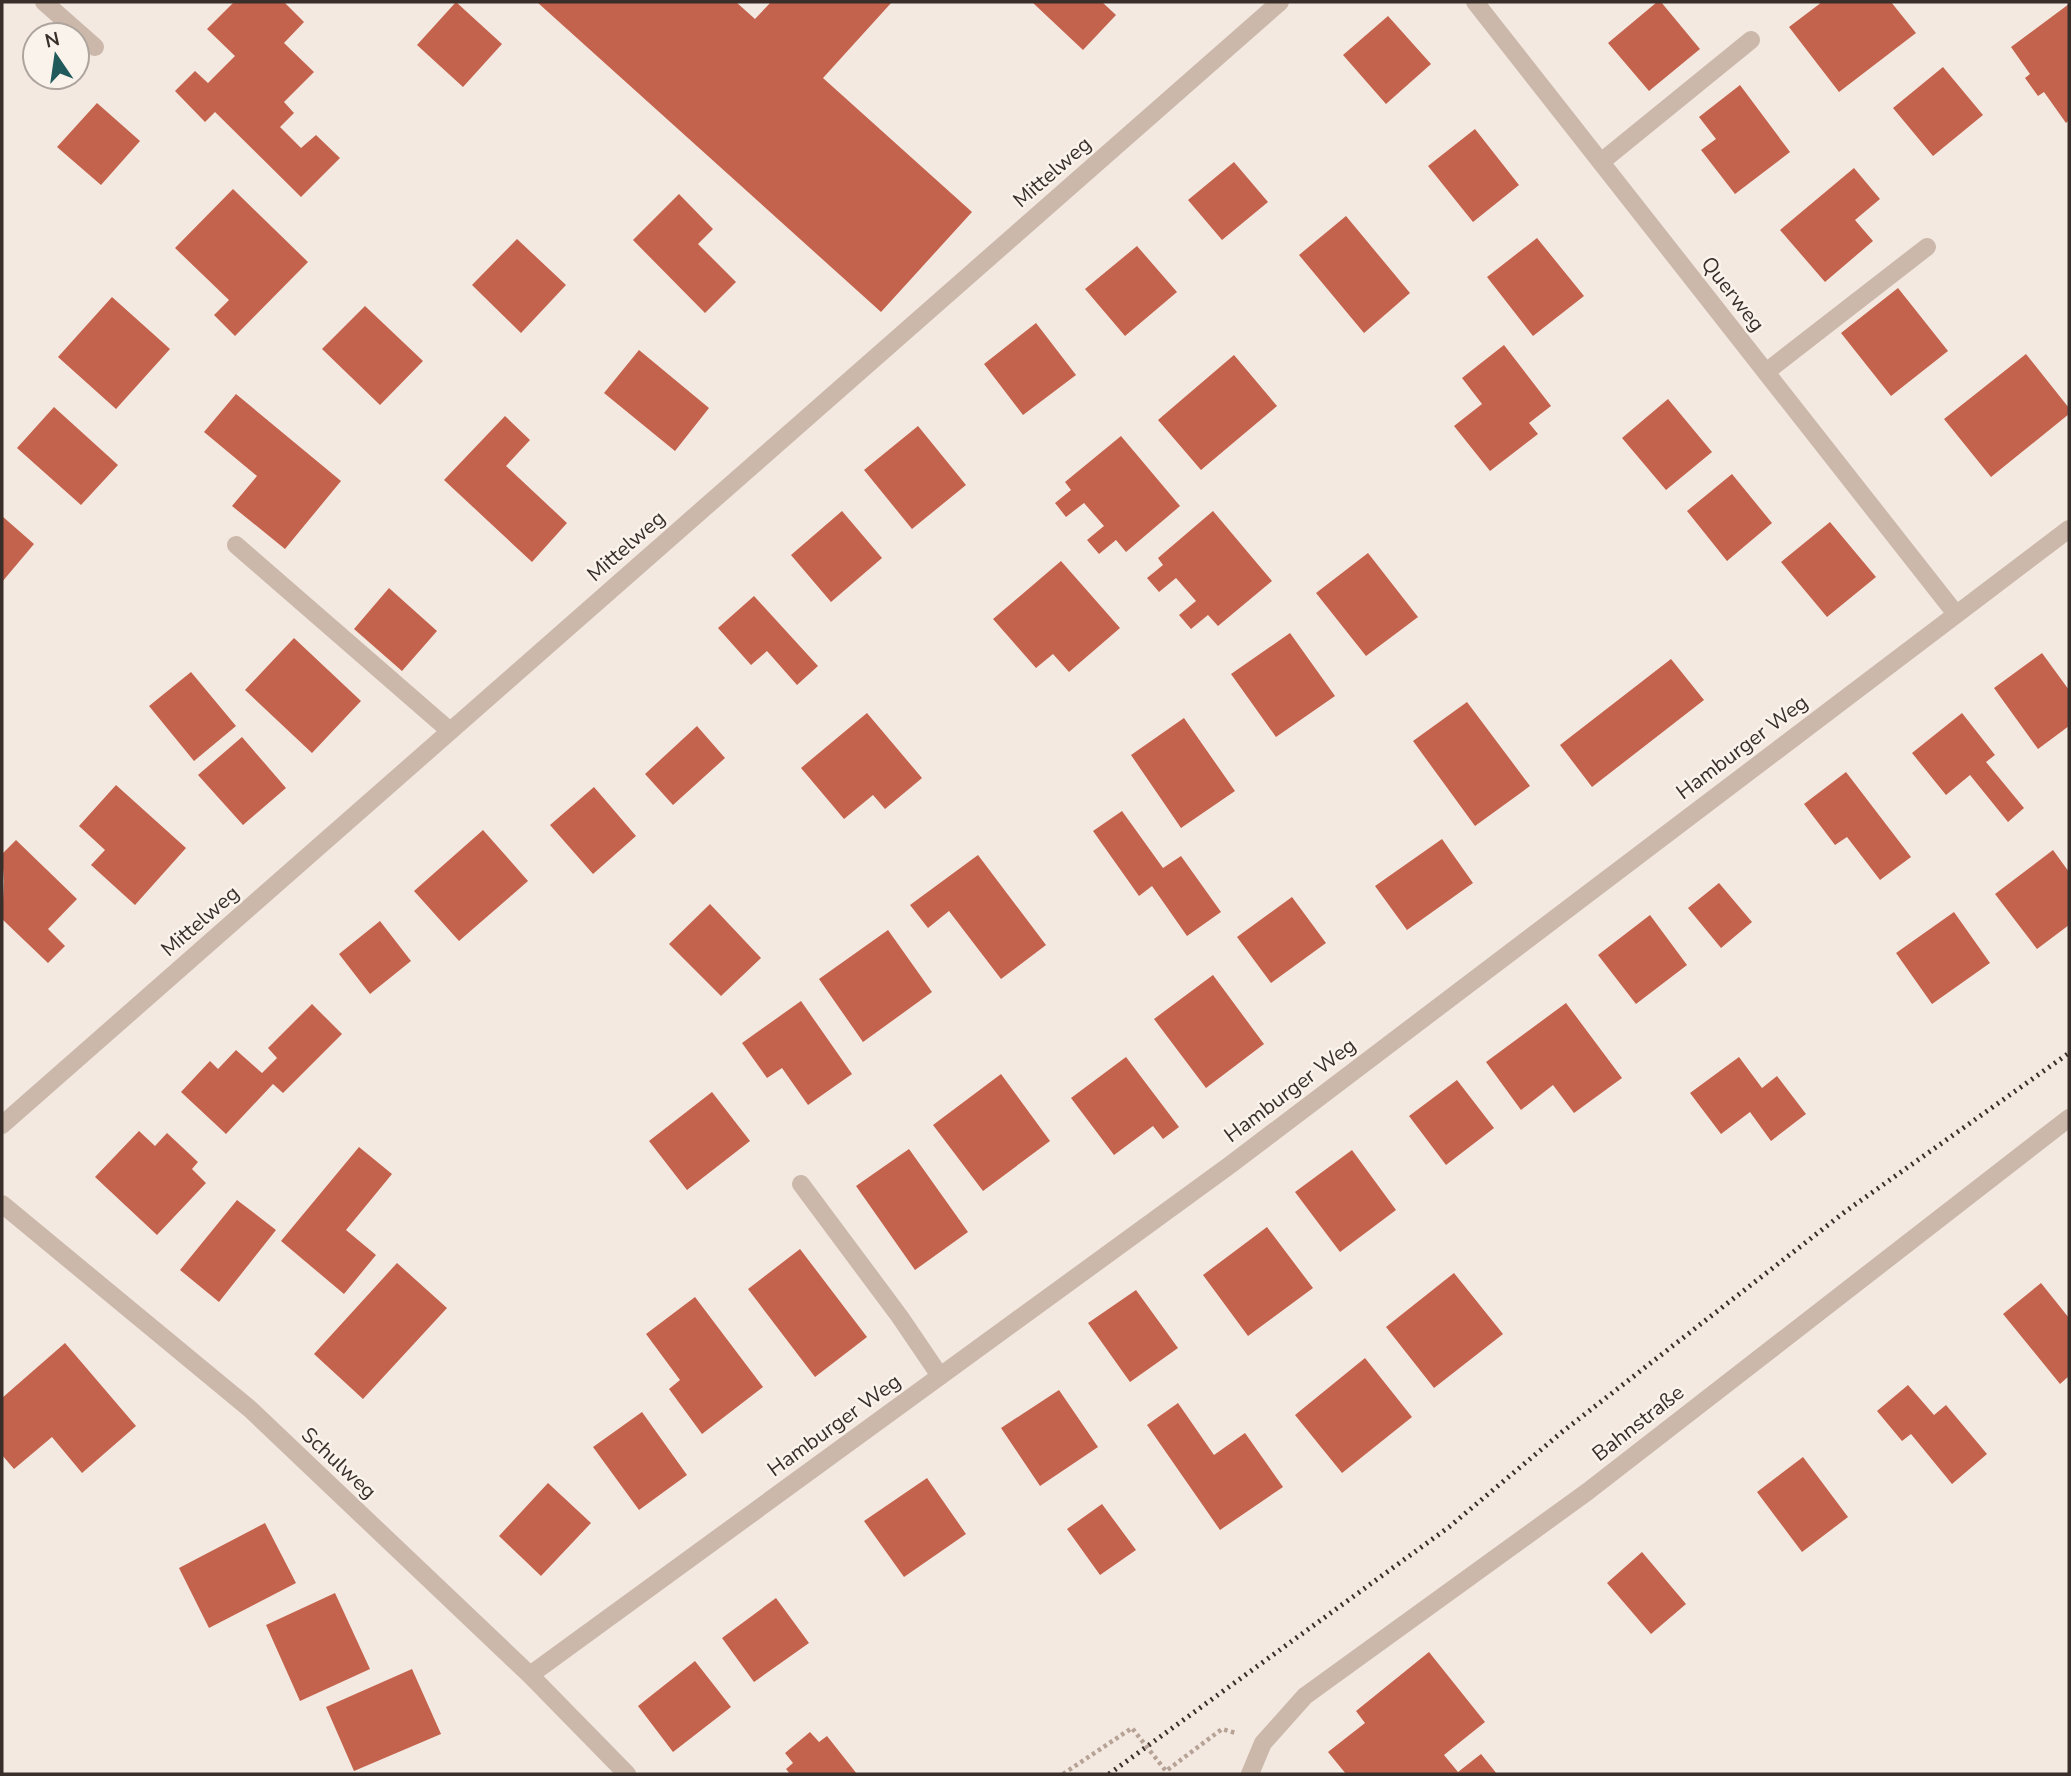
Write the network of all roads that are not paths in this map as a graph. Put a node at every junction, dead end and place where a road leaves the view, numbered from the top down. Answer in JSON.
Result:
{"nodes":[{"id":1,"x":44,"y":2,"type":"edge"},
{"id":2,"x":1280,"y":2,"type":"edge"},
{"id":3,"x":1475,"y":2,"type":"edge"},
{"id":4,"x":1751,"y":40,"type":"dead end"},
{"id":5,"x":95,"y":47,"type":"dead end"},
{"id":6,"x":1601,"y":162,"type":"junction"},
{"id":7,"x":1927,"y":247,"type":"dead end"},
{"id":8,"x":1766,"y":372,"type":"junction"},
{"id":9,"x":2069,"y":528,"type":"edge"},
{"id":10,"x":236,"y":545,"type":"dead end"},
{"id":11,"x":1956,"y":614,"type":"junction"},
{"id":12,"x":450,"y":731,"type":"junction"},
{"id":13,"x":2069,"y":1118,"type":"edge"},
{"id":14,"x":2,"y":1125,"type":"edge"},
{"id":15,"x":801,"y":1184,"type":"dead end"},
{"id":16,"x":2,"y":1204,"type":"edge"},
{"id":17,"x":940,"y":1376,"type":"junction"},
{"id":18,"x":530,"y":1675,"type":"junction"},
{"id":19,"x":627,"y":1774,"type":"edge"},
{"id":20,"x":1250,"y":1774,"type":"edge"}],
"edges":[{"from":1,"to":5,"type":"street"},
{"from":2,"to":12,"type":"street","name":"Mittelweg"},
{"from":3,"to":6,"type":"street","name":"Querweg"},
{"from":4,"to":6,"type":"street"},
{"from":6,"to":8,"type":"street","name":"Querweg"},
{"from":7,"to":8,"type":"street"},
{"from":8,"to":11,"type":"street","name":"Querweg"},
{"from":9,"to":11,"type":"street","name":"Hamburger Weg"},
{"from":10,"to":12,"type":"street"},
{"from":11,"to":17,"type":"street","name":"Hamburger Weg"},
{"from":12,"to":14,"type":"street","name":"Mittelweg"},
{"from":13,"to":20,"type":"street","name":"Bahnstraße"},
{"from":15,"to":17,"type":"street"},
{"from":16,"to":18,"type":"street","name":"Schulweg"},
{"from":17,"to":18,"type":"street","name":"Hamburger Weg"},
{"from":18,"to":19,"type":"street","name":"Schulweg"}]}
